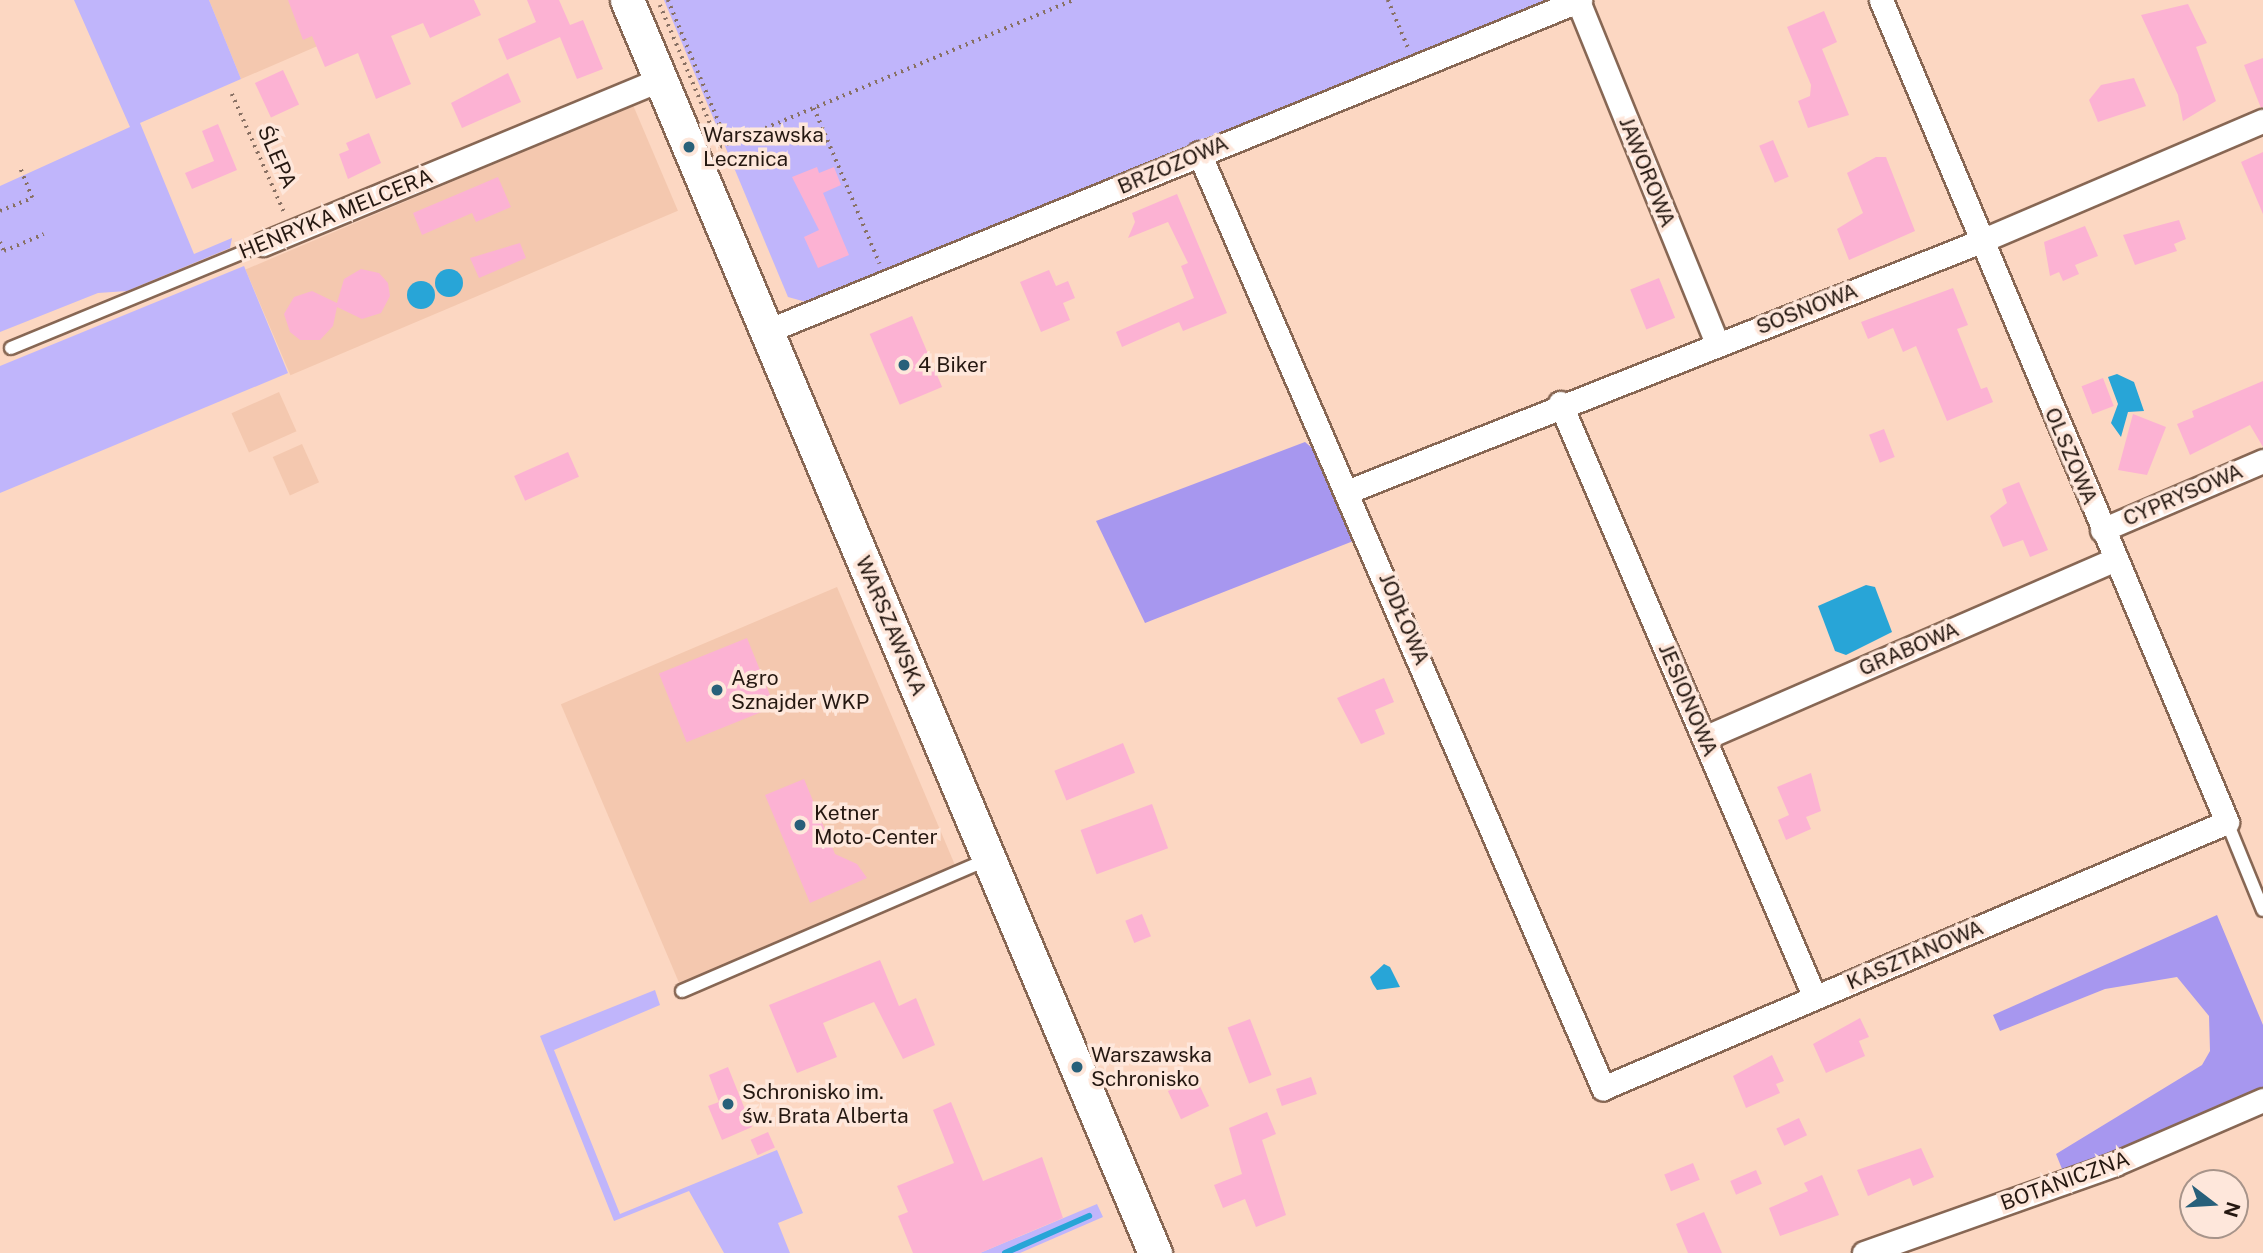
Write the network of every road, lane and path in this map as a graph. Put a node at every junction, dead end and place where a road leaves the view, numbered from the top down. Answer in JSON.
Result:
{"nodes":[{"id":1,"x":627,"y":0,"type":"edge"},
{"id":2,"x":656,"y":0,"type":"edge"},
{"id":3,"x":668,"y":0,"type":"edge"},
{"id":4,"x":1074,"y":0,"type":"edge"},
{"id":5,"x":1388,"y":0,"type":"edge"},
{"id":6,"x":1579,"y":0,"type":"edge"},
{"id":7,"x":1881,"y":0,"type":"edge"},
{"id":8,"x":1422,"y":46,"type":"dead end"},
{"id":9,"x":1409,"y":51,"type":"junction"},
{"id":10,"x":1396,"y":56,"type":"dead end"},
{"id":11,"x":661,"y":79,"type":"junction"},
{"id":12,"x":232,"y":94,"type":"dead end"},
{"id":13,"x":814,"y":108,"type":"junction"},
{"id":14,"x":2263,"y":121,"type":"edge"},
{"id":15,"x":728,"y":144,"type":"junction"},
{"id":16,"x":1199,"y":153,"type":"junction"},
{"id":17,"x":20,"y":167,"type":"dead end"},
{"id":18,"x":0,"y":211,"type":"edge"},
{"id":19,"x":293,"y":232,"type":"junction"},
{"id":20,"x":44,"y":234,"type":"dead end"},
{"id":21,"x":1981,"y":241,"type":"junction"},
{"id":22,"x":0,"y":242,"type":"edge"},
{"id":23,"x":263,"y":244,"type":"joint"},
{"id":24,"x":894,"y":261,"type":"dead end"},
{"id":25,"x":767,"y":331,"type":"junction"},
{"id":26,"x":1717,"y":343,"type":"junction"},
{"id":27,"x":11,"y":348,"type":"dead end"},
{"id":28,"x":1560,"y":403,"type":"junction"},
{"id":29,"x":2263,"y":461,"type":"edge"},
{"id":30,"x":1349,"y":491,"type":"junction"},
{"id":31,"x":2102,"y":530,"type":"junction"},
{"id":32,"x":2114,"y":561,"type":"junction"},
{"id":33,"x":1704,"y":738,"type":"junction"},
{"id":34,"x":2227,"y":822,"type":"junction"},
{"id":35,"x":990,"y":859,"type":"junction"},
{"id":36,"x":2263,"y":910,"type":"edge"},
{"id":37,"x":682,"y":991,"type":"dead end"},
{"id":38,"x":1815,"y":998,"type":"junction"},
{"id":39,"x":1603,"y":1088,"type":"joint"},
{"id":40,"x":2263,"y":1100,"type":"edge"},
{"id":41,"x":1155,"y":1253,"type":"edge"},
{"id":42,"x":1864,"y":1253,"type":"edge"}],
"edges":[{"from":1,"to":11,"type":"main road","name":"WARSZAWSKA"},
{"from":2,"to":15,"type":"path"},
{"from":3,"to":15,"type":"path"},
{"from":4,"to":13,"type":"path"},
{"from":5,"to":9,"type":"path"},
{"from":6,"to":16,"type":"street","name":"BRZOZOWA"},
{"from":6,"to":26,"type":"street","name":"JAWOROWA"},
{"from":7,"to":21,"type":"street","name":"OLSZOWA"},
{"from":8,"to":9,"type":"path"},
{"from":9,"to":10,"type":"path"},
{"from":11,"to":19,"type":"street","name":"HENRYKA MELCERA"},
{"from":11,"to":25,"type":"main road","name":"WARSZAWSKA"},
{"from":12,"to":19,"type":"path","name":"ŚLEPA"},
{"from":13,"to":15,"type":"path"},
{"from":13,"to":24,"type":"path"},
{"from":14,"to":21,"type":"street","name":"SOSNOWA"},
{"from":16,"to":25,"type":"street","name":"BRZOZOWA"},
{"from":16,"to":30,"type":"street","name":"JODŁOWA"},
{"from":17,"to":18,"type":"path"},
{"from":19,"to":23,"type":"street","name":"HENRYKA MELCERA"},
{"from":20,"to":22,"type":"path"},
{"from":21,"to":26,"type":"street","name":"SOSNOWA"},
{"from":21,"to":31,"type":"street","name":"OLSZOWA"},
{"from":23,"to":27,"type":"lane","name":"HENRYKA MELCERA"},
{"from":25,"to":35,"type":"main road","name":"WARSZAWSKA"},
{"from":26,"to":28,"type":"street","name":"SOSNOWA"},
{"from":28,"to":30,"type":"street","name":"SOSNOWA"},
{"from":28,"to":33,"type":"street","name":"JESIONOWA"},
{"from":29,"to":31,"type":"street","name":"CYPRYSOWA"},
{"from":30,"to":39,"type":"street","name":"JODŁOWA"},
{"from":31,"to":32,"type":"street","name":"OLSZOWA"},
{"from":32,"to":33,"type":"street","name":"GRABOWA"},
{"from":32,"to":34,"type":"street","name":"OLSZOWA"},
{"from":33,"to":38,"type":"street","name":"JESIONOWA"},
{"from":34,"to":36,"type":"lane","name":"OLSZOWA"},
{"from":34,"to":38,"type":"street","name":"KASZTANOWA"},
{"from":35,"to":37,"type":"lane"},
{"from":35,"to":41,"type":"main road","name":"WARSZAWSKA"},
{"from":38,"to":39,"type":"street","name":"KASZTANOWA"},
{"from":40,"to":42,"type":"street","name":"BOTANICZNA"}]}
